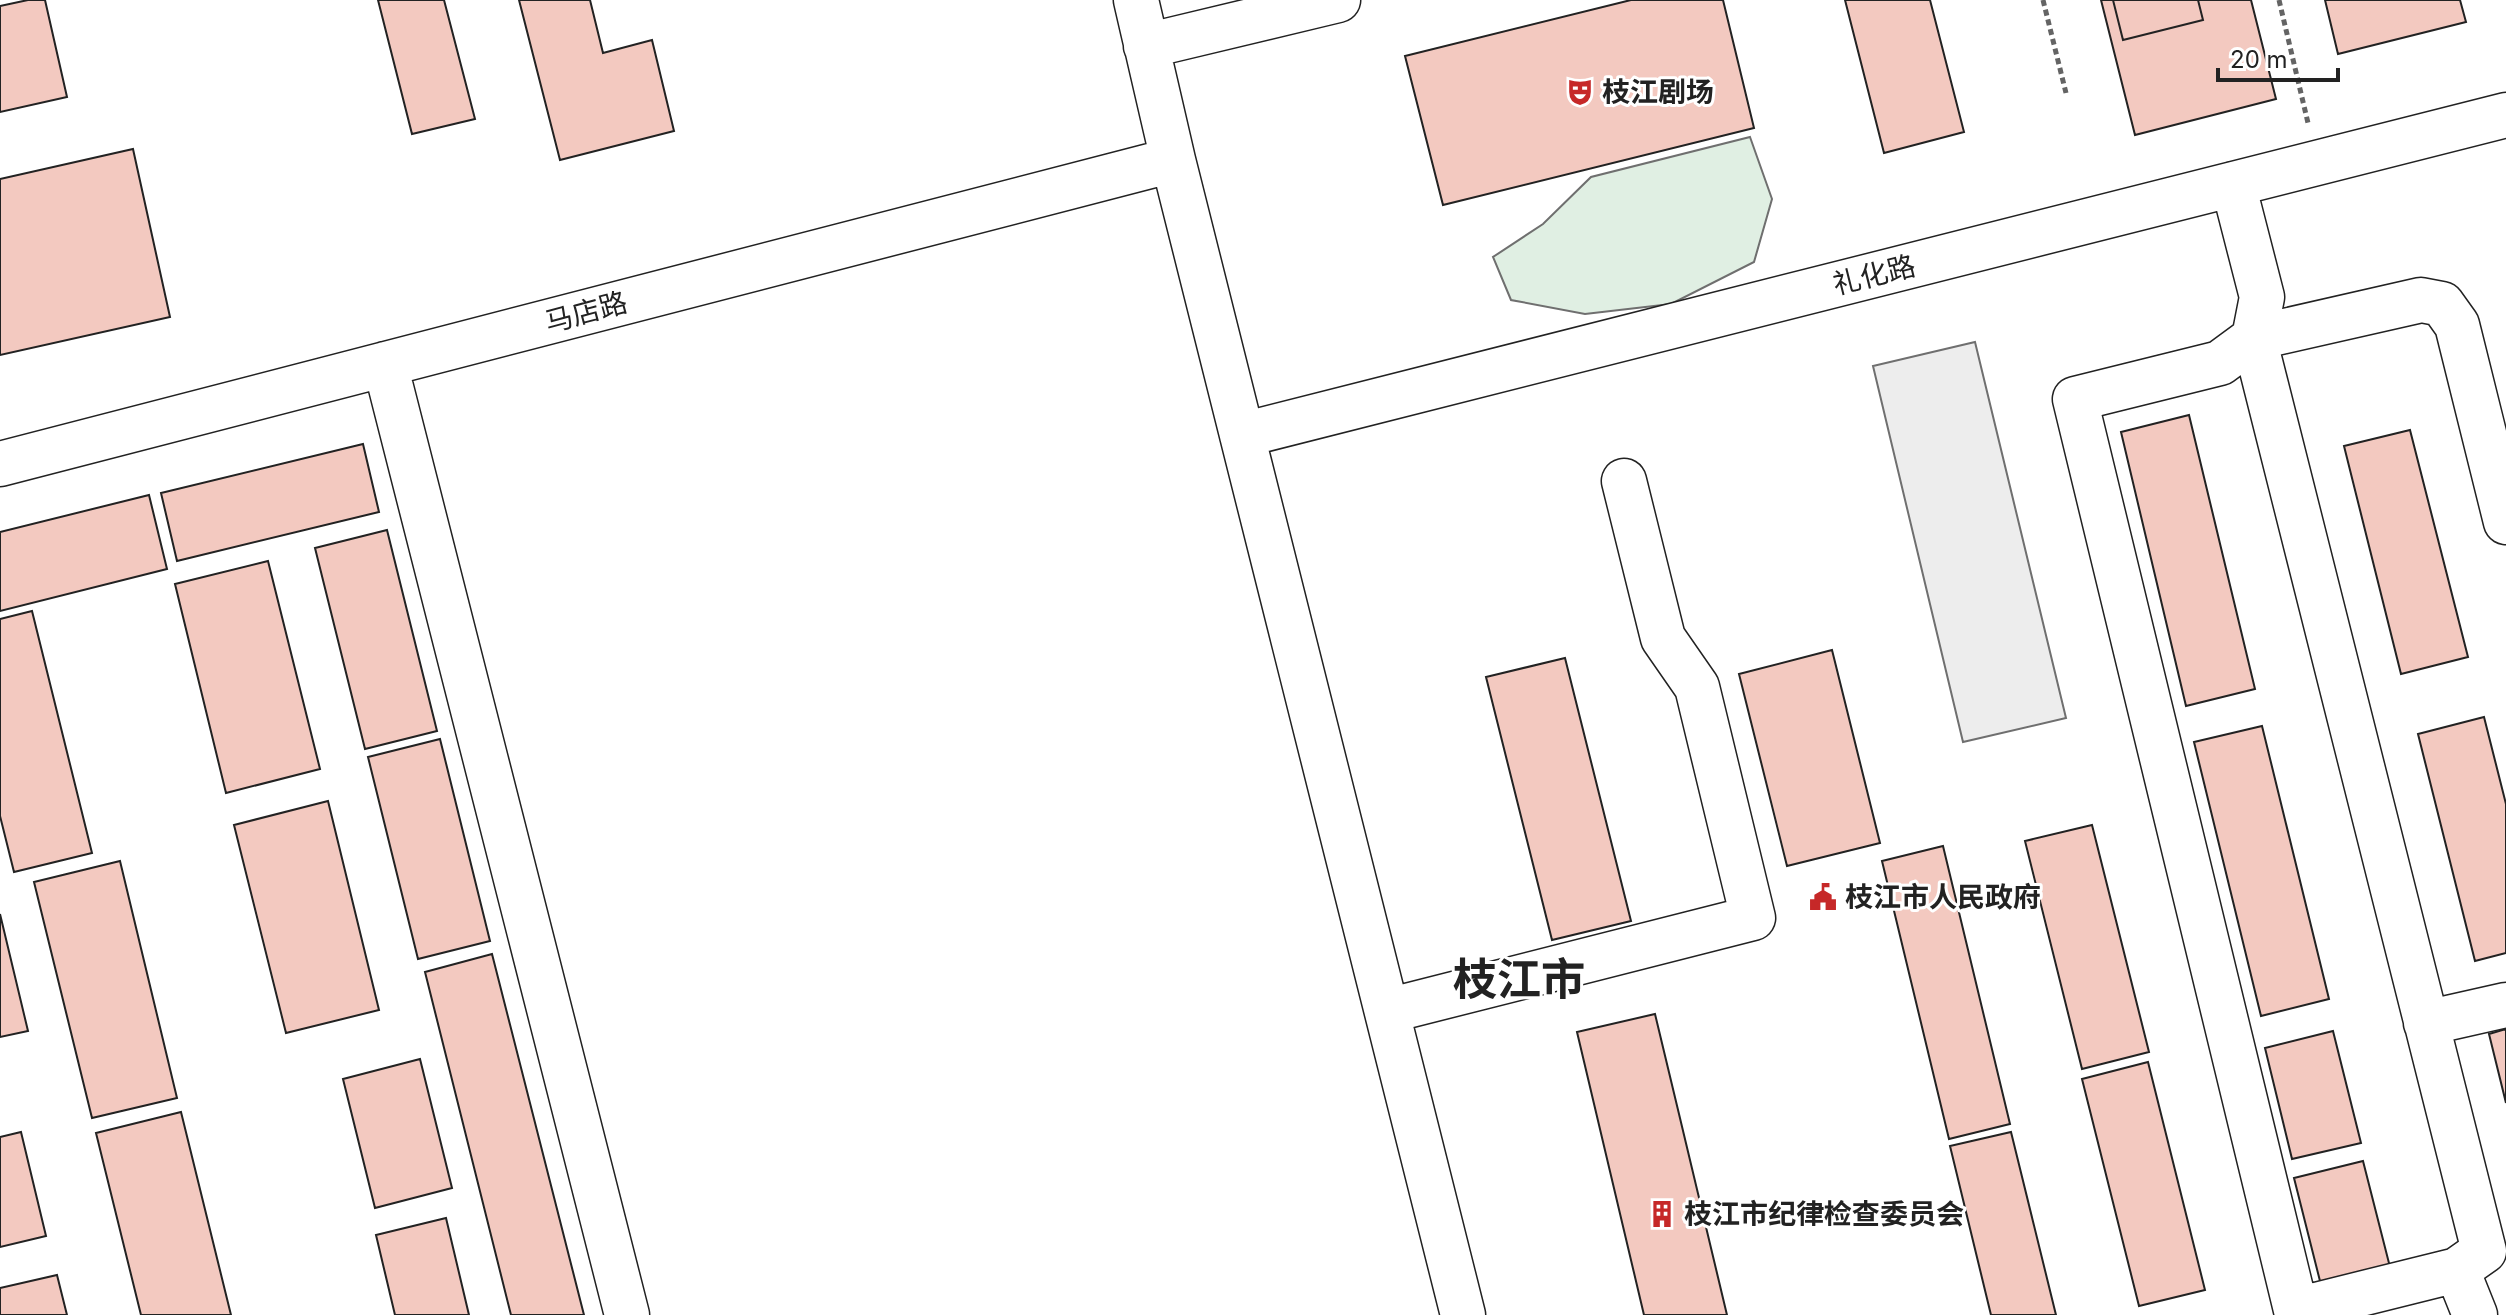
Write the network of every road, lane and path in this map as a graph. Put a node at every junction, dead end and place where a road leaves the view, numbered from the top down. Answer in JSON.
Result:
{"nodes":[{"id":1,"x":1136,"y":0,"type":"edge"},
{"id":2,"x":1338,"y":0,"type":"edge"},
{"id":3,"x":2043,"y":0,"type":"edge"},
{"id":4,"x":2279,"y":0,"type":"edge"},
{"id":5,"x":1146,"y":46,"type":"junction"},
{"id":6,"x":2066,"y":93,"type":"dead end"},
{"id":7,"x":2506,"y":115,"type":"edge"},
{"id":8,"x":1173,"y":160,"type":"junction"},
{"id":9,"x":2318,"y":162,"type":"junction"},
{"id":10,"x":2233,"y":184,"type":"junction"},
{"id":11,"x":2254,"y":338,"type":"junction"},
{"id":12,"x":385,"y":364,"type":"junction"},
{"id":13,"x":1242,"y":435,"type":"junction"},
{"id":14,"x":0,"y":464,"type":"edge"},
{"id":15,"x":1624,"y":481,"type":"dead end"},
{"id":16,"x":2506,"y":522,"type":"edge"},
{"id":17,"x":2506,"y":1005,"type":"edge"},
{"id":18,"x":1387,"y":1011,"type":"junction"},
{"id":19,"x":2426,"y":1023,"type":"junction"},
{"id":20,"x":2457,"y":1270,"type":"junction"},
{"id":21,"x":627,"y":1315,"type":"edge"},
{"id":22,"x":1463,"y":1315,"type":"edge"},
{"id":23,"x":2475,"y":1315,"type":"edge"}],
"edges":[{"from":1,"to":5,"type":"street"},
{"from":2,"to":5,"type":"street"},
{"from":3,"to":6,"type":"path"},
{"from":4,"to":9,"type":"path"},
{"from":5,"to":8,"type":"street"},
{"from":7,"to":9,"type":"street","name":"礼化路"},
{"from":8,"to":12,"type":"street","name":"马店路"},
{"from":8,"to":13,"type":"street"},
{"from":9,"to":10,"type":"street","name":"礼化路"},
{"from":10,"to":11,"type":"street"},
{"from":10,"to":13,"type":"street","name":"礼化路"},
{"from":11,"to":16,"type":"street"},
{"from":11,"to":19,"type":"street"},
{"from":11,"to":20,"type":"street"},
{"from":12,"to":14,"type":"street","name":"马店路"},
{"from":12,"to":21,"type":"street"},
{"from":13,"to":18,"type":"street"},
{"from":15,"to":18,"type":"street"},
{"from":17,"to":19,"type":"street"},
{"from":18,"to":22,"type":"street"},
{"from":19,"to":20,"type":"street"},
{"from":20,"to":23,"type":"street"}]}
